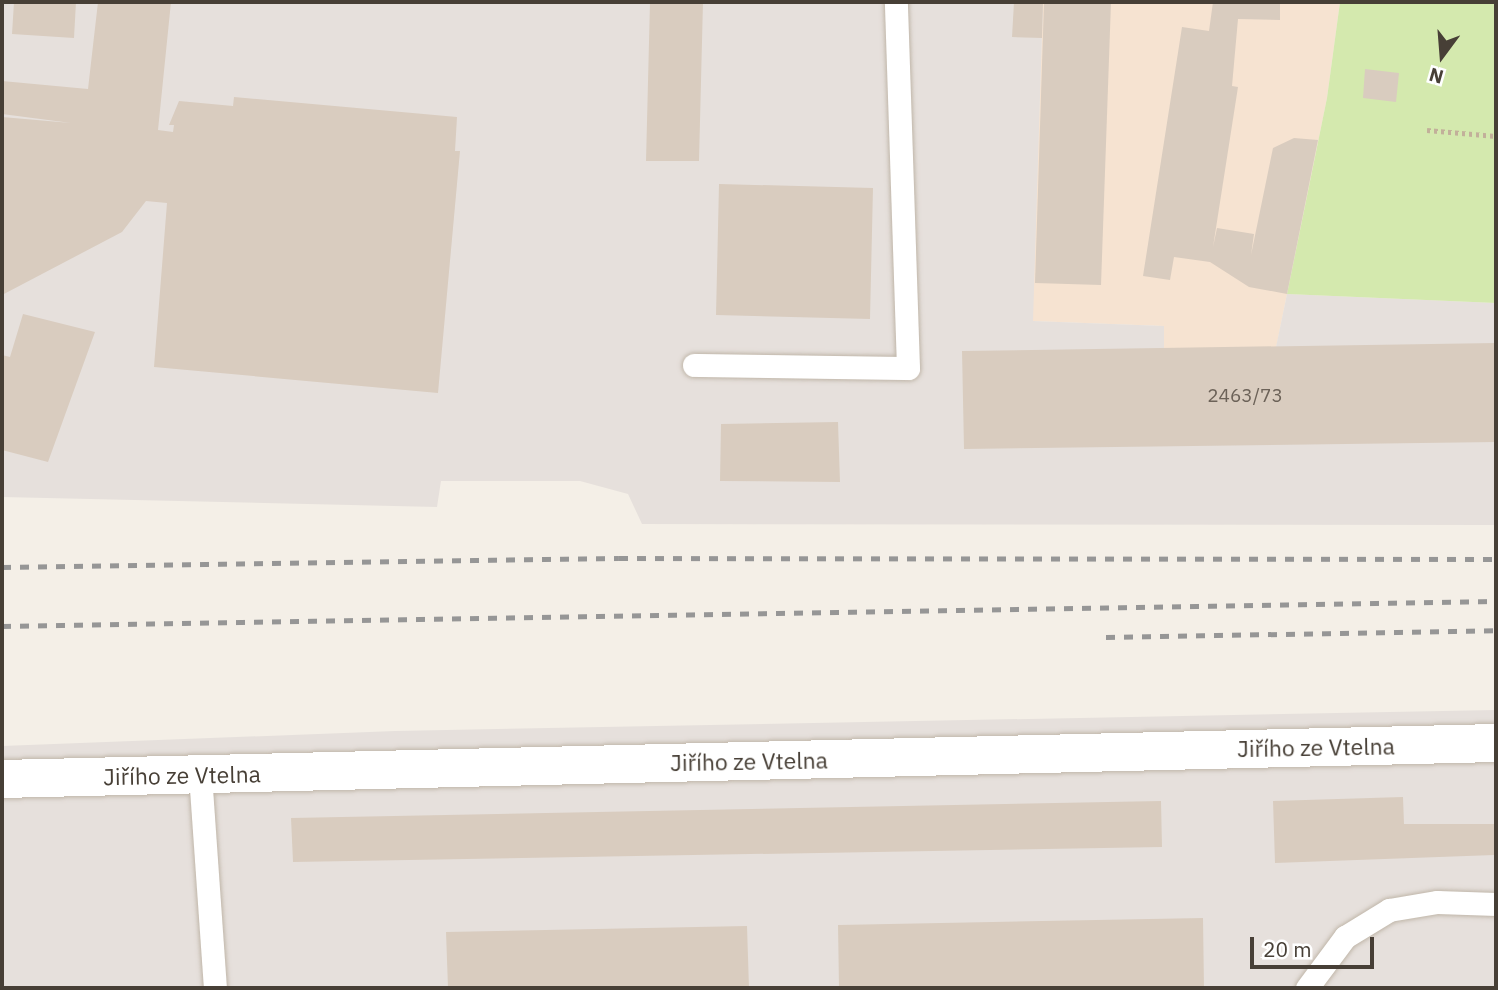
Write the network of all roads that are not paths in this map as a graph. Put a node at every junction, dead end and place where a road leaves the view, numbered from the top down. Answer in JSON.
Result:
{"nodes":[{"id":1,"x":896,"y":2,"type":"edge"},
{"id":2,"x":694,"y":365,"type":"dead end"},
{"id":3,"x":1496,"y":743,"type":"edge"},
{"id":4,"x":200,"y":774,"type":"junction"},
{"id":5,"x":2,"y":779,"type":"edge"},
{"id":6,"x":1496,"y":904,"type":"edge"},
{"id":7,"x":215,"y":988,"type":"edge"},
{"id":8,"x":1307,"y":988,"type":"edge"}],
"edges":[{"from":1,"to":2,"type":"lane"},
{"from":3,"to":4,"type":"street","name":"Jiřího ze Vtelna"},
{"from":4,"to":5,"type":"street","name":"Jiřího ze Vtelna"},
{"from":4,"to":7,"type":"lane"},
{"from":6,"to":8,"type":"lane"}]}
